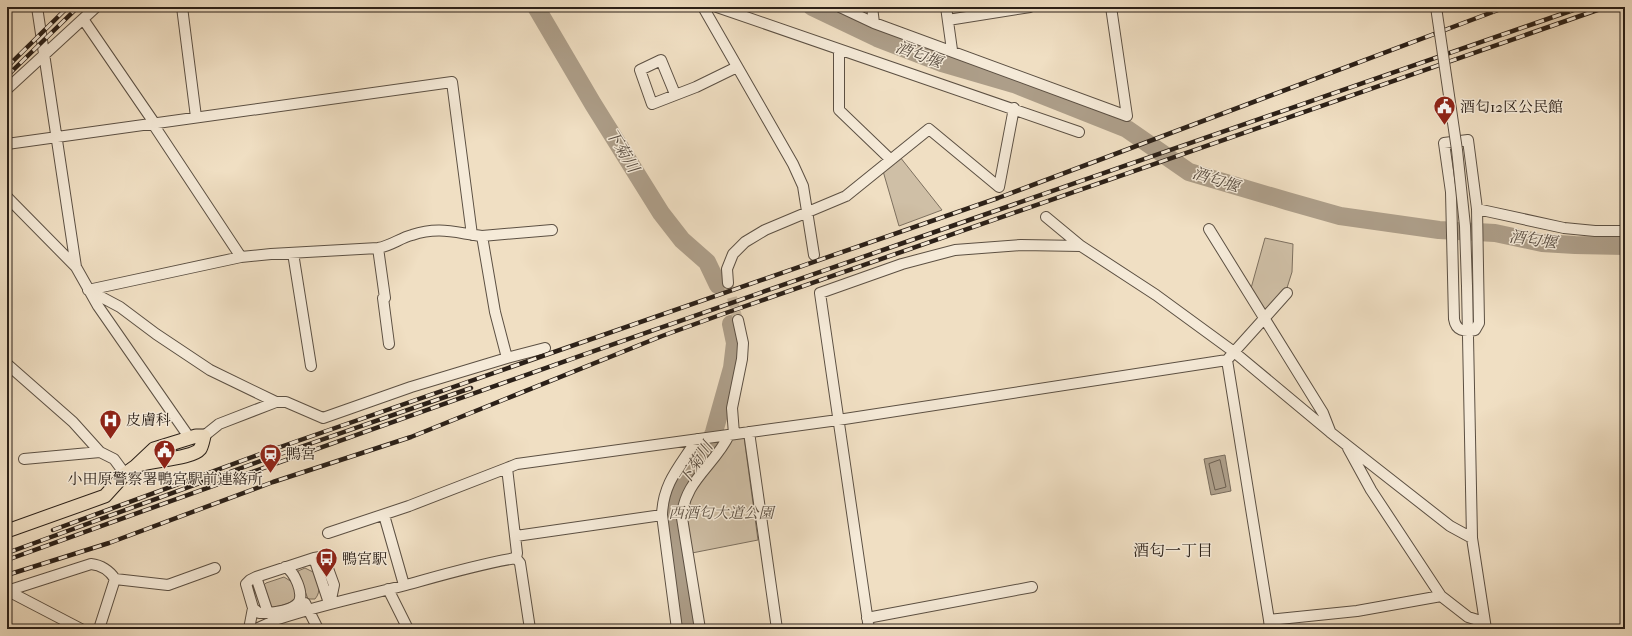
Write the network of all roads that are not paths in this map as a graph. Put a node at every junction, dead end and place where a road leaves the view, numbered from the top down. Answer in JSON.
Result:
{"nodes":[{"id":1,"x":37,"y":7,"type":"edge"},
{"id":2,"x":96,"y":7,"type":"edge"},
{"id":3,"x":182,"y":7,"type":"edge"},
{"id":4,"x":703,"y":7,"type":"edge"},
{"id":5,"x":717,"y":7,"type":"edge"},
{"id":6,"x":840,"y":7,"type":"edge"},
{"id":7,"x":872,"y":7,"type":"edge"},
{"id":8,"x":946,"y":7,"type":"edge"},
{"id":9,"x":1030,"y":7,"type":"edge"},
{"id":10,"x":1111,"y":7,"type":"edge"},
{"id":11,"x":1436,"y":7,"type":"edge"},
{"id":12,"x":83,"y":19,"type":"junction"},
{"id":13,"x":948,"y":20,"type":"junction"},
{"id":14,"x":874,"y":23,"type":"junction"},
{"id":15,"x":839,"y":50,"type":"junction"},
{"id":16,"x":952,"y":50,"type":"junction"},
{"id":17,"x":44,"y":55,"type":"junction"},
{"id":18,"x":737,"y":67,"type":"junction"},
{"id":19,"x":7,"y":89,"type":"edge"},
{"id":20,"x":675,"y":94,"type":"dead end"},
{"id":21,"x":1014,"y":108,"type":"junction"},
{"id":22,"x":196,"y":117,"type":"junction"},
{"id":23,"x":154,"y":124,"type":"junction"},
{"id":24,"x":1079,"y":132,"type":"dead end"},
{"id":25,"x":55,"y":136,"type":"junction"},
{"id":26,"x":7,"y":144,"type":"edge"},
{"id":27,"x":890,"y":159,"type":"junction"},
{"id":28,"x":7,"y":197,"type":"edge"},
{"id":29,"x":1477,"y":209,"type":"junction"},
{"id":30,"x":807,"y":211,"type":"junction"},
{"id":31,"x":1046,"y":217,"type":"dead end"},
{"id":32,"x":1209,"y":229,"type":"dead end"},
{"id":33,"x":552,"y":230,"type":"dead end"},
{"id":34,"x":1625,"y":231,"type":"edge"},
{"id":35,"x":472,"y":235,"type":"junction"},
{"id":36,"x":482,"y":236,"type":"junction"},
{"id":37,"x":1081,"y":246,"type":"junction"},
{"id":38,"x":378,"y":248,"type":"junction"},
{"id":39,"x":293,"y":253,"type":"junction"},
{"id":40,"x":814,"y":254,"type":"dead end"},
{"id":41,"x":241,"y":257,"type":"junction"},
{"id":42,"x":76,"y":267,"type":"junction"},
{"id":43,"x":728,"y":283,"type":"tunnel mouth"},
{"id":44,"x":88,"y":290,"type":"junction"},
{"id":45,"x":1287,"y":293,"type":"dead end"},
{"id":46,"x":1265,"y":318,"type":"junction"},
{"id":47,"x":738,"y":320,"type":"tunnel mouth"},
{"id":48,"x":1467,"y":331,"type":"junction"},
{"id":49,"x":389,"y":344,"type":"dead end"},
{"id":50,"x":545,"y":348,"type":"dead end"},
{"id":51,"x":1230,"y":356,"type":"junction"},
{"id":52,"x":507,"y":358,"type":"junction"},
{"id":53,"x":7,"y":364,"type":"edge"},
{"id":54,"x":311,"y":366,"type":"dead end"},
{"id":55,"x":276,"y":402,"type":"junction"},
{"id":56,"x":838,"y":420,"type":"junction"},
{"id":57,"x":749,"y":432,"type":"junction"},
{"id":58,"x":1330,"y":432,"type":"junction"},
{"id":59,"x":729,"y":435,"type":"junction"},
{"id":60,"x":204,"y":436,"type":"junction"},
{"id":61,"x":189,"y":437,"type":"junction"},
{"id":62,"x":700,"y":438,"type":"junction"},
{"id":63,"x":1346,"y":445,"type":"junction"},
{"id":64,"x":100,"y":452,"type":"junction"},
{"id":65,"x":24,"y":459,"type":"dead end"},
{"id":66,"x":136,"y":466,"type":"junction"},
{"id":67,"x":507,"y":468,"type":"junction"},
{"id":68,"x":125,"y":474,"type":"junction"},
{"id":69,"x":384,"y":515,"type":"junction"},
{"id":70,"x":662,"y":515,"type":"junction"},
{"id":71,"x":7,"y":531,"type":"edge"},
{"id":72,"x":328,"y":533,"type":"dead end"},
{"id":73,"x":516,"y":536,"type":"junction"},
{"id":74,"x":1472,"y":538,"type":"junction"},
{"id":75,"x":516,"y":558,"type":"junction"},
{"id":76,"x":285,"y":567,"type":"junction"},
{"id":77,"x":215,"y":568,"type":"dead end"},
{"id":78,"x":256,"y":577,"type":"junction"},
{"id":79,"x":115,"y":579,"type":"junction"},
{"id":80,"x":404,"y":585,"type":"junction"},
{"id":81,"x":1032,"y":587,"type":"dead end"},
{"id":82,"x":388,"y":589,"type":"junction"},
{"id":83,"x":299,"y":590,"type":"junction"},
{"id":84,"x":8,"y":591,"type":"edge"},
{"id":85,"x":1441,"y":596,"type":"junction"},
{"id":86,"x":330,"y":604,"type":"junction"},
{"id":87,"x":253,"y":608,"type":"junction"},
{"id":88,"x":308,"y":609,"type":"junction"},
{"id":89,"x":268,"y":613,"type":"junction"},
{"id":90,"x":867,"y":618,"type":"junction"},
{"id":91,"x":278,"y":619,"type":"junction"},
{"id":92,"x":1270,"y":624,"type":"edge"},
{"id":93,"x":1485,"y":626,"type":"edge"},
{"id":94,"x":81,"y":629,"type":"edge"},
{"id":95,"x":99,"y":629,"type":"edge"},
{"id":96,"x":249,"y":629,"type":"edge"},
{"id":97,"x":256,"y":629,"type":"edge"},
{"id":98,"x":318,"y":629,"type":"edge"},
{"id":99,"x":408,"y":629,"type":"edge"},
{"id":100,"x":530,"y":629,"type":"edge"},
{"id":101,"x":678,"y":629,"type":"edge"},
{"id":102,"x":700,"y":629,"type":"edge"},
{"id":103,"x":777,"y":629,"type":"edge"},
{"id":104,"x":869,"y":629,"type":"edge"}],
"edges":[{"from":1,"to":17,"type":"street"},
{"from":2,"to":12,"type":"street"},
{"from":3,"to":22,"type":"street"},
{"from":4,"to":18,"type":"street"},
{"from":5,"to":15,"type":"street"},
{"from":6,"to":14,"type":"street"},
{"from":7,"to":14,"type":"street"},
{"from":8,"to":13,"type":"street"},
{"from":9,"to":13,"type":"street"},
{"from":10,"to":16,"type":"street"},
{"from":11,"to":48,"type":"street","bridge":true},
{"from":12,"to":17,"type":"street"},
{"from":12,"to":23,"type":"street"},
{"from":13,"to":16,"type":"street"},
{"from":14,"to":16,"type":"street"},
{"from":15,"to":21,"type":"street"},
{"from":15,"to":27,"type":"street"},
{"from":17,"to":19,"type":"street"},
{"from":17,"to":25,"type":"street"},
{"from":18,"to":20,"type":"street"},
{"from":18,"to":30,"type":"street"},
{"from":21,"to":24,"type":"street"},
{"from":21,"to":27,"type":"street"},
{"from":22,"to":23,"type":"street"},
{"from":22,"to":35,"type":"street"},
{"from":23,"to":25,"type":"street"},
{"from":23,"to":41,"type":"street"},
{"from":25,"to":26,"type":"street"},
{"from":25,"to":42,"type":"street"},
{"from":27,"to":30,"type":"street"},
{"from":28,"to":42,"type":"street"},
{"from":29,"to":34,"type":"street"},
{"from":29,"to":48,"type":"street"},
{"from":29,"to":48,"type":"street"},
{"from":30,"to":40,"type":"street"},
{"from":30,"to":43,"type":"street"},
{"from":31,"to":37,"type":"street"},
{"from":32,"to":46,"type":"street"},
{"from":33,"to":36,"type":"street"},
{"from":35,"to":36,"type":"street"},
{"from":35,"to":38,"type":"street"},
{"from":36,"to":52,"type":"street"},
{"from":37,"to":51,"type":"street"},
{"from":37,"to":56,"type":"street"},
{"from":38,"to":39,"type":"street"},
{"from":38,"to":49,"type":"street"},
{"from":39,"to":41,"type":"street"},
{"from":39,"to":54,"type":"street"},
{"from":41,"to":44,"type":"street"},
{"from":42,"to":44,"type":"street"},
{"from":44,"to":55,"type":"street"},
{"from":44,"to":61,"type":"street"},
{"from":45,"to":46,"type":"street"},
{"from":46,"to":51,"type":"street"},
{"from":46,"to":58,"type":"street"},
{"from":47,"to":59,"type":"street"},
{"from":48,"to":74,"type":"street"},
{"from":50,"to":52,"type":"street"},
{"from":51,"to":56,"type":"street"},
{"from":51,"to":58,"type":"street"},
{"from":51,"to":92,"type":"street"},
{"from":52,"to":55,"type":"street"},
{"from":53,"to":64,"type":"street"},
{"from":55,"to":60,"type":"street"},
{"from":56,"to":57,"type":"street"},
{"from":56,"to":90,"type":"street"},
{"from":57,"to":59,"type":"street"},
{"from":57,"to":103,"type":"street"},
{"from":58,"to":63,"type":"street"},
{"from":59,"to":62,"type":"street"},
{"from":59,"to":102,"type":"street"},
{"from":60,"to":61,"type":"main road"},
{"from":60,"to":66,"type":"main road"},
{"from":61,"to":66,"type":"main road"},
{"from":62,"to":67,"type":"street"},
{"from":62,"to":70,"type":"street"},
{"from":63,"to":74,"type":"street"},
{"from":63,"to":85,"type":"street"},
{"from":64,"to":65,"type":"street"},
{"from":64,"to":68,"type":"street"},
{"from":66,"to":68,"type":"main road"},
{"from":67,"to":69,"type":"street"},
{"from":67,"to":73,"type":"street"},
{"from":68,"to":71,"type":"main road"},
{"from":69,"to":72,"type":"street"},
{"from":69,"to":80,"type":"street"},
{"from":70,"to":73,"type":"street"},
{"from":70,"to":101,"type":"street"},
{"from":73,"to":75,"type":"street"},
{"from":74,"to":93,"type":"street"},
{"from":75,"to":80,"type":"street"},
{"from":75,"to":100,"type":"street"},
{"from":76,"to":78,"type":"street"},
{"from":76,"to":83,"type":"street"},
{"from":76,"to":86,"type":"street"},
{"from":77,"to":79,"type":"street"},
{"from":78,"to":87,"type":"street"},
{"from":78,"to":89,"type":"street"},
{"from":79,"to":84,"type":"street"},
{"from":79,"to":95,"type":"street"},
{"from":80,"to":82,"type":"street"},
{"from":81,"to":90,"type":"street"},
{"from":82,"to":86,"type":"street"},
{"from":82,"to":99,"type":"street"},
{"from":83,"to":88,"type":"street"},
{"from":83,"to":89,"type":"street"},
{"from":84,"to":94,"type":"street"},
{"from":85,"to":92,"type":"street"},
{"from":85,"to":93,"type":"street"},
{"from":86,"to":88,"type":"street"},
{"from":87,"to":89,"type":"street"},
{"from":87,"to":96,"type":"street"},
{"from":88,"to":91,"type":"street"},
{"from":88,"to":98,"type":"street"},
{"from":89,"to":91,"type":"street"},
{"from":90,"to":104,"type":"street"},
{"from":91,"to":97,"type":"street"}]}
